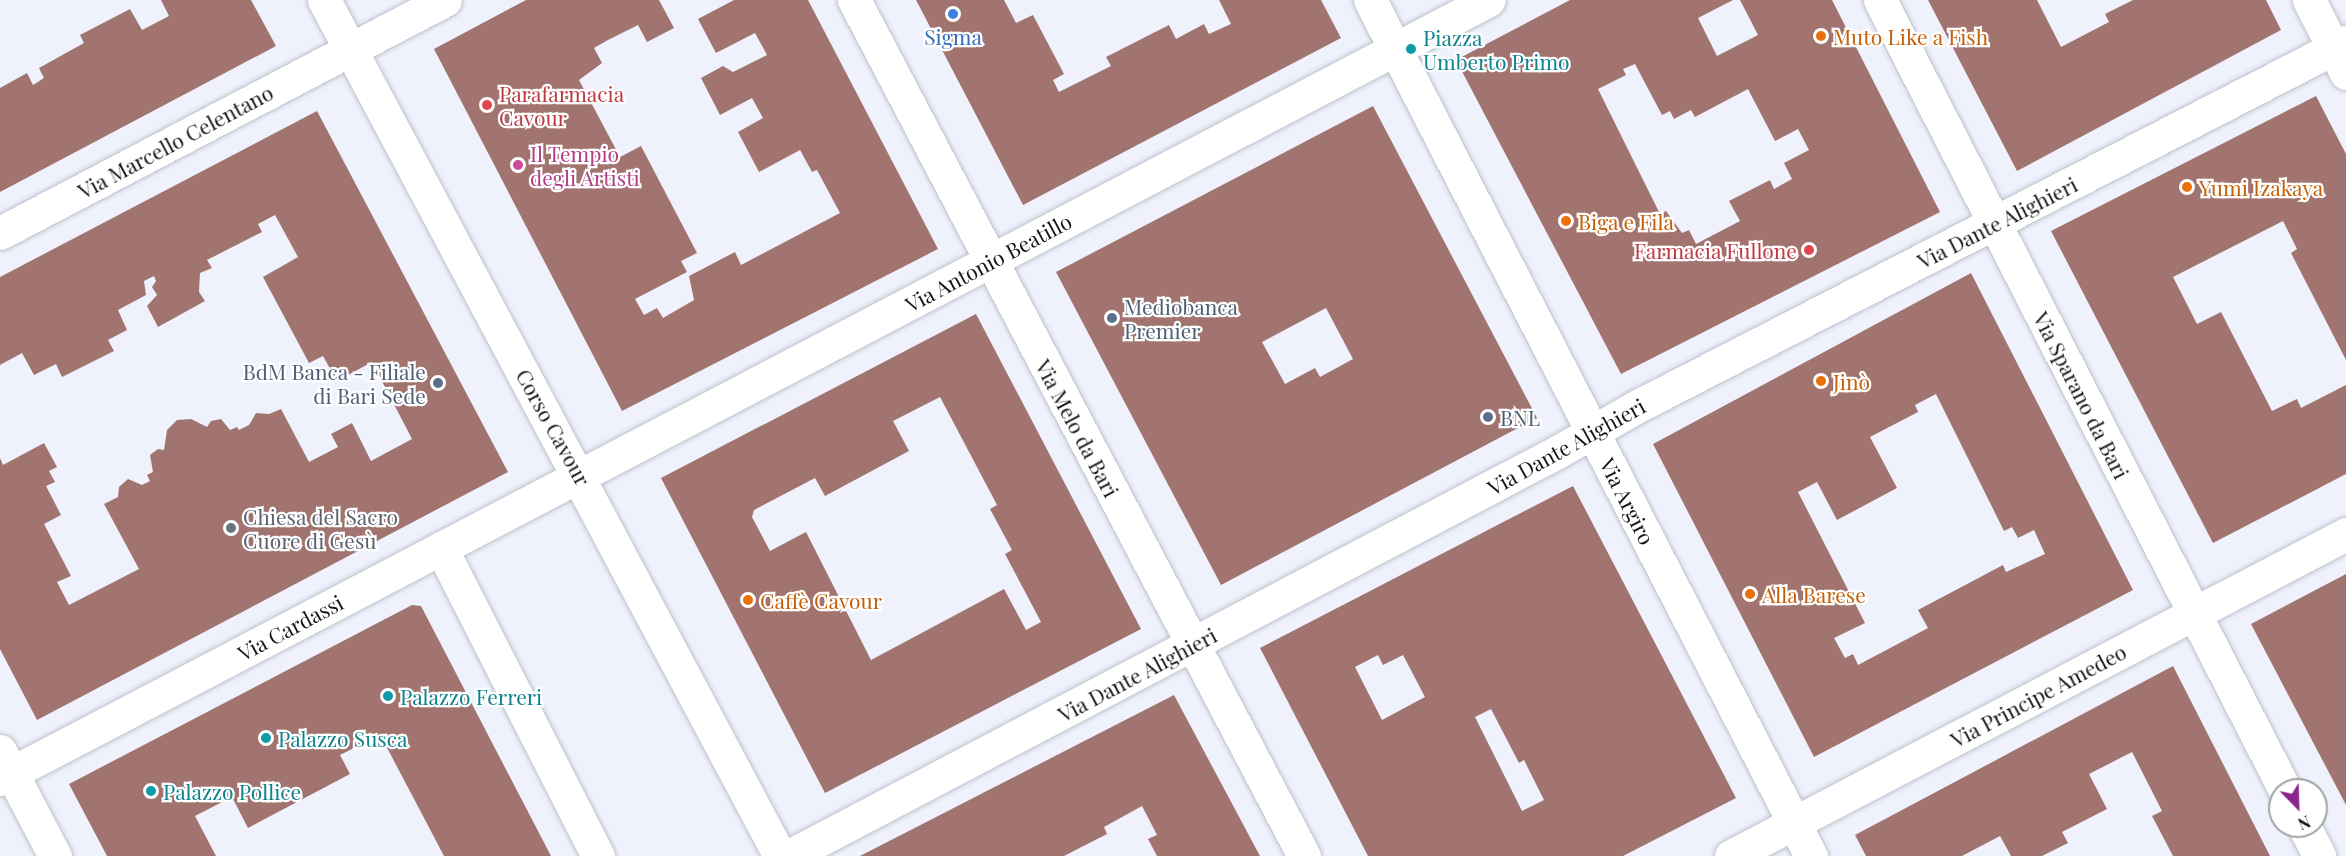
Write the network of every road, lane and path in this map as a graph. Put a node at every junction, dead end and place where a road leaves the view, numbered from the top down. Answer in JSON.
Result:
{"nodes":[{"id":1,"x":324,"y":0,"type":"edge"},
{"id":2,"x":445,"y":0,"type":"edge"},
{"id":3,"x":854,"y":0,"type":"edge"},
{"id":4,"x":1370,"y":0,"type":"edge"},
{"id":5,"x":1489,"y":0,"type":"edge"},
{"id":6,"x":1880,"y":0,"type":"edge"},
{"id":7,"x":2309,"y":0,"type":"edge"},
{"id":8,"x":351,"y":49,"type":"junction"},
{"id":9,"x":1395,"y":49,"type":"junction"},
{"id":10,"x":2342,"y":55,"type":"edge"},
{"id":11,"x":1995,"y":223,"type":"junction"},
{"id":12,"x":0,"y":233,"type":"edge"},
{"id":13,"x":990,"y":261,"type":"junction"},
{"id":14,"x":1592,"y":431,"type":"junction"},
{"id":15,"x":580,"y":475,"type":"junction"},
{"id":16,"x":2346,"y":534,"type":"edge"},
{"id":17,"x":441,"y":548,"type":"junction"},
{"id":18,"x":2194,"y":613,"type":"junction"},
{"id":19,"x":1193,"y":645,"type":"junction"},
{"id":20,"x":4,"y":768,"type":"edge"},
{"id":21,"x":2279,"y":778,"type":"edge"},
{"id":22,"x":1794,"y":824,"type":"junction"},
{"id":23,"x":2310,"y":838,"type":"edge"},
{"id":24,"x":55,"y":856,"type":"edge"},
{"id":25,"x":598,"y":856,"type":"edge"},
{"id":26,"x":780,"y":856,"type":"edge"},
{"id":27,"x":789,"y":856,"type":"edge"},
{"id":28,"x":1304,"y":856,"type":"edge"},
{"id":29,"x":1731,"y":856,"type":"edge"},
{"id":30,"x":1811,"y":856,"type":"edge"},
{"id":31,"x":2319,"y":856,"type":"edge"}],
"edges":[{"from":1,"to":8,"type":"street","name":"Corso Cavour"},
{"from":2,"to":8,"type":"street","name":"Via Marcello Celentano"},
{"from":3,"to":13,"type":"street","name":"Via Melo da Bari"},
{"from":4,"to":9,"type":"street"},
{"from":5,"to":9,"type":"street"},
{"from":6,"to":11,"type":"street","name":"Via Sparano da Bari"},
{"from":7,"to":10,"type":"street"},
{"from":8,"to":12,"type":"street","name":"Via Marcello Celentano"},
{"from":8,"to":15,"type":"street","name":"Corso Cavour"},
{"from":9,"to":13,"type":"street","name":"Via Antonio Beatillo"},
{"from":9,"to":14,"type":"street","name":"Via Argiro"},
{"from":10,"to":11,"type":"street","name":"Via Dante Alighieri"},
{"from":11,"to":14,"type":"street","name":"Via Dante Alighieri"},
{"from":11,"to":18,"type":"street","name":"Via Sparano da Bari"},
{"from":13,"to":15,"type":"street","name":"Via Antonio Beatillo"},
{"from":13,"to":19,"type":"street","name":"Via Melo da Bari"},
{"from":14,"to":19,"type":"street","name":"Via Dante Alighieri"},
{"from":14,"to":22,"type":"street","name":"Via Argiro"},
{"from":15,"to":17,"type":"street","name":"Via Cardassi"},
{"from":15,"to":26,"type":"street","name":"Corso Cavour"},
{"from":16,"to":18,"type":"street","name":"Via Principe Amedeo"},
{"from":17,"to":20,"type":"street","name":"Via Cardassi"},
{"from":17,"to":25,"type":"street"},
{"from":18,"to":21,"type":"street","name":"Via Sparano da Bari"},
{"from":18,"to":22,"type":"street","name":"Via Principe Amedeo"},
{"from":19,"to":27,"type":"street","name":"Via Dante Alighieri"},
{"from":19,"to":28,"type":"street","name":"Via Melo da Bari"},
{"from":20,"to":24,"type":"street"},
{"from":22,"to":29,"type":"street","name":"Via Principe Amedeo"},
{"from":22,"to":30,"type":"street","name":"Via Argiro"},
{"from":23,"to":31,"type":"street"}]}
